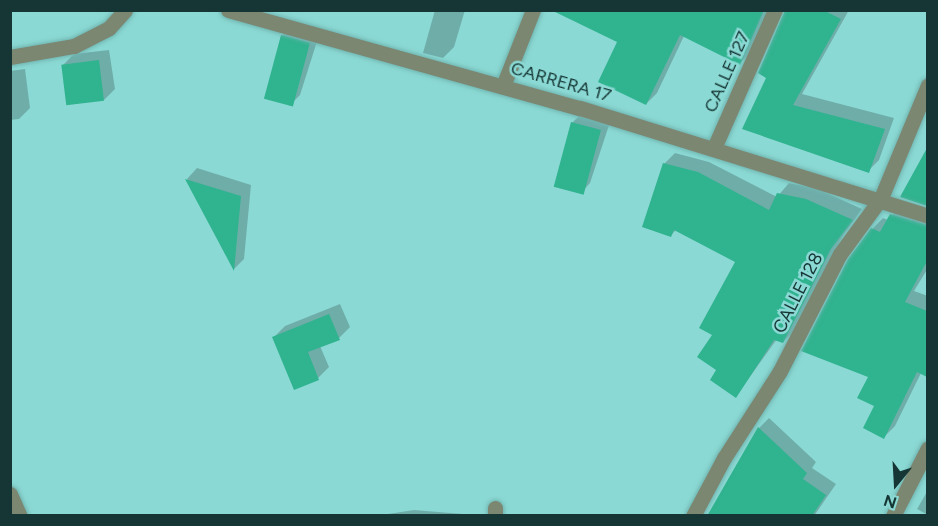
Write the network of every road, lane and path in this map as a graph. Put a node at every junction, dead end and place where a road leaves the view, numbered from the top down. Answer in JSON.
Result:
{"nodes":[{"id":1,"x":125,"y":10,"type":"edge"},
{"id":2,"x":228,"y":10,"type":"edge"},
{"id":3,"x":533,"y":10,"type":"edge"},
{"id":4,"x":775,"y":10,"type":"edge"},
{"id":5,"x":10,"y":57,"type":"edge"},
{"id":6,"x":927,"y":85,"type":"edge"},
{"id":7,"x":503,"y":86,"type":"junction"},
{"id":8,"x":714,"y":148,"type":"junction"},
{"id":9,"x":881,"y":198,"type":"junction"},
{"id":10,"x":927,"y":216,"type":"edge"},
{"id":11,"x":927,"y":448,"type":"edge"},
{"id":12,"x":10,"y":494,"type":"edge"},
{"id":13,"x":20,"y":516,"type":"edge"},
{"id":14,"x":693,"y":516,"type":"edge"},
{"id":15,"x":893,"y":516,"type":"edge"}],
"edges":[{"from":1,"to":5,"type":"street"},
{"from":2,"to":7,"type":"street","name":"CARRERA 17"},
{"from":3,"to":7,"type":"street"},
{"from":4,"to":8,"type":"street","name":"CALLE 127"},
{"from":6,"to":9,"type":"street","name":"CALLE 128"},
{"from":7,"to":8,"type":"street","name":"CARRERA 17"},
{"from":8,"to":9,"type":"street","name":"CARRERA 17"},
{"from":9,"to":10,"type":"street","name":"CARRERA 17"},
{"from":9,"to":14,"type":"street","name":"CALLE 128"},
{"from":11,"to":15,"type":"street"},
{"from":12,"to":13,"type":"street"}]}
